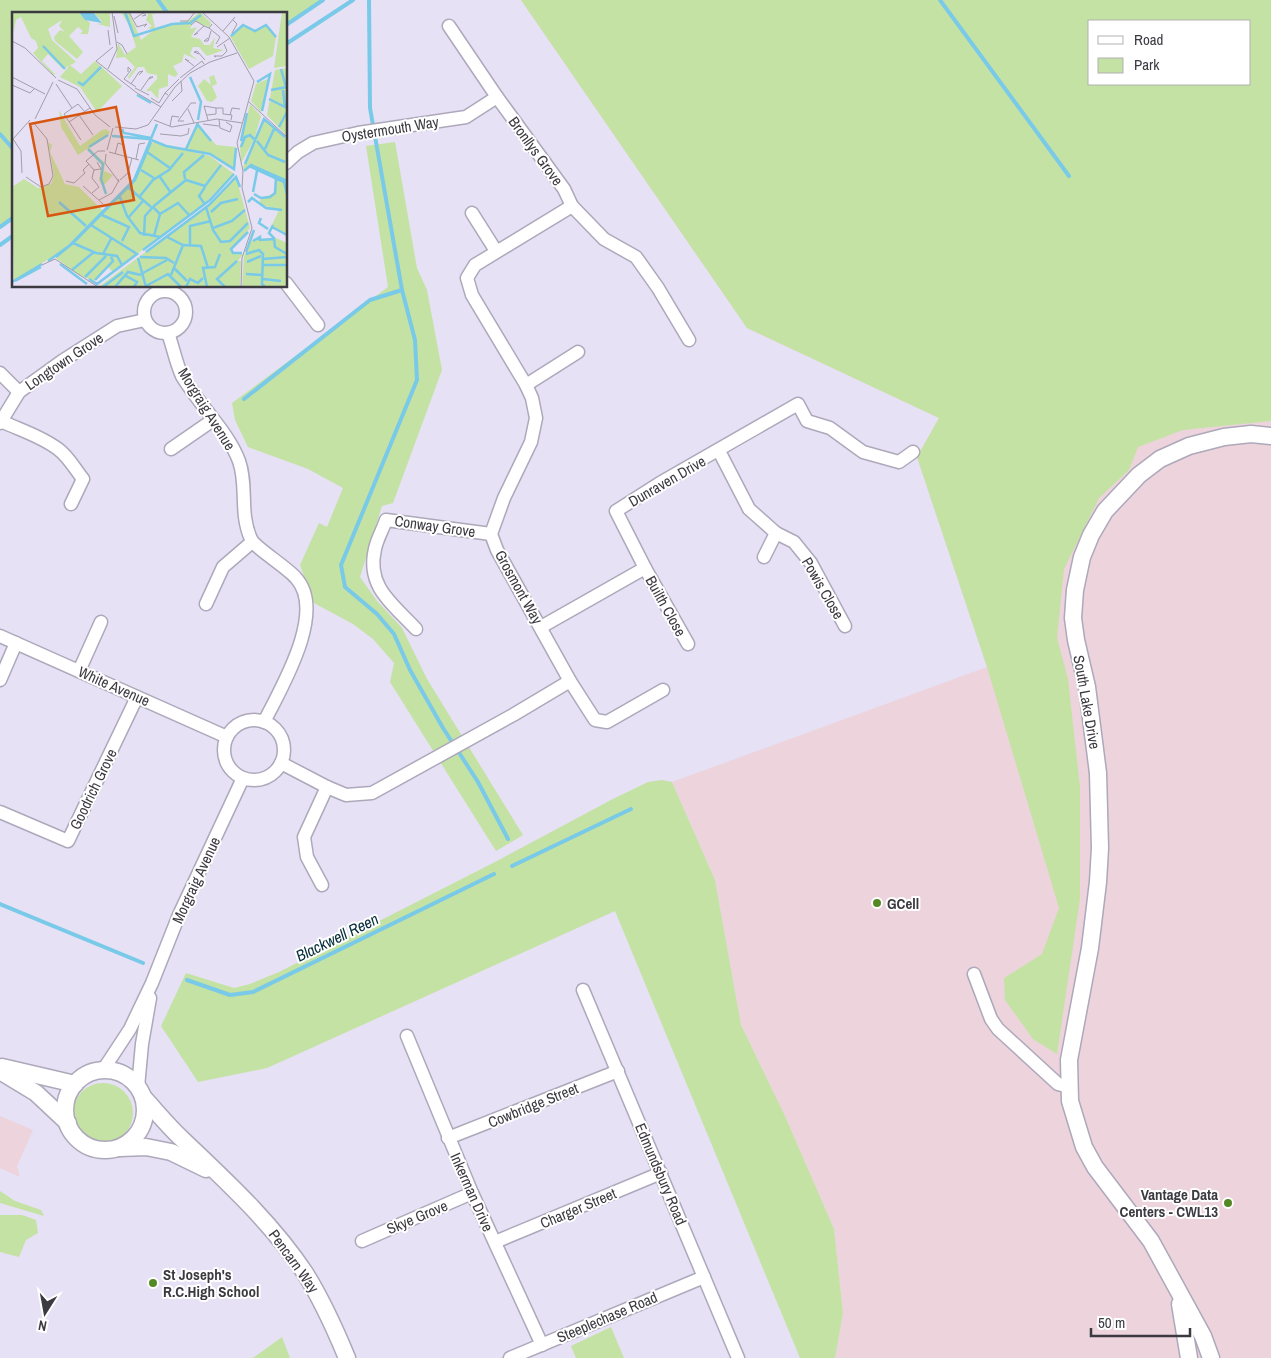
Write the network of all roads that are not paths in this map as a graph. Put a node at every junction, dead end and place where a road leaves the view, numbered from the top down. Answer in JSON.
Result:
{"nodes":[{"id":1,"x":449,"y":26,"type":"dead end"},
{"id":2,"x":496,"y":98,"type":"junction"},
{"id":3,"x":288,"y":161,"type":"edge"},
{"id":4,"x":572,"y":206,"type":"junction"},
{"id":5,"x":472,"y":213,"type":"dead end"},
{"id":6,"x":496,"y":251,"type":"junction"},
{"id":7,"x":288,"y":286,"type":"edge"},
{"id":8,"x":181,"y":290,"type":"edge"},
{"id":9,"x":145,"y":320,"type":"junction"},
{"id":10,"x":318,"y":325,"type":"dead end"},
{"id":11,"x":168,"y":333,"type":"junction"},
{"id":12,"x":689,"y":340,"type":"dead end"},
{"id":13,"x":578,"y":352,"type":"dead end"},
{"id":14,"x":0,"y":373,"type":"edge"},
{"id":15,"x":526,"y":385,"type":"junction"},
{"id":16,"x":19,"y":392,"type":"junction"},
{"id":17,"x":213,"y":420,"type":"junction"},
{"id":18,"x":0,"y":422,"type":"edge"},
{"id":19,"x":1271,"y":436,"type":"edge"},
{"id":20,"x":171,"y":449,"type":"dead end"},
{"id":21,"x":719,"y":451,"type":"junction"},
{"id":22,"x":913,"y":452,"type":"dead end"},
{"id":23,"x":71,"y":504,"type":"dead end"},
{"id":24,"x":776,"y":533,"type":"junction"},
{"id":25,"x":491,"y":534,"type":"junction"},
{"id":26,"x":252,"y":542,"type":"junction"},
{"id":27,"x":764,"y":557,"type":"dead end"},
{"id":28,"x":644,"y":568,"type":"junction"},
{"id":29,"x":206,"y":604,"type":"dead end"},
{"id":30,"x":102,"y":622,"type":"dead end"},
{"id":31,"x":845,"y":626,"type":"dead end"},
{"id":32,"x":541,"y":627,"type":"junction"},
{"id":33,"x":416,"y":629,"type":"dead end"},
{"id":34,"x":0,"y":636,"type":"edge"},
{"id":35,"x":16,"y":643,"type":"junction"},
{"id":36,"x":688,"y":644,"type":"dead end"},
{"id":37,"x":79,"y":670,"type":"junction"},
{"id":38,"x":0,"y":680,"type":"edge"},
{"id":39,"x":570,"y":681,"type":"junction"},
{"id":40,"x":663,"y":690,"type":"dead end"},
{"id":41,"x":137,"y":697,"type":"junction"},
{"id":42,"x":264,"y":722,"type":"junction"},
{"id":43,"x":227,"y":737,"type":"junction"},
{"id":44,"x":281,"y":763,"type":"junction"},
{"id":45,"x":243,"y":778,"type":"junction"},
{"id":46,"x":327,"y":787,"type":"junction"},
{"id":47,"x":0,"y":812,"type":"edge"},
{"id":48,"x":322,"y":885,"type":"dead end"},
{"id":49,"x":974,"y":974,"type":"dead end"},
{"id":50,"x":152,"y":983,"type":"junction"},
{"id":51,"x":583,"y":990,"type":"dead end"},
{"id":52,"x":407,"y":1036,"type":"dead end"},
{"id":53,"x":0,"y":1069,"type":"edge"},
{"id":54,"x":102,"y":1070,"type":"junction"},
{"id":55,"x":618,"y":1071,"type":"junction"},
{"id":56,"x":75,"y":1084,"type":"junction"},
{"id":57,"x":1069,"y":1088,"type":"junction"},
{"id":58,"x":141,"y":1092,"type":"junction"},
{"id":59,"x":68,"y":1123,"type":"junction"},
{"id":60,"x":448,"y":1138,"type":"junction"},
{"id":61,"x":118,"y":1148,"type":"junction"},
{"id":62,"x":660,"y":1173,"type":"junction"},
{"id":63,"x":221,"y":1178,"type":"junction"},
{"id":64,"x":472,"y":1194,"type":"junction"},
{"id":65,"x":362,"y":1241,"type":"dead end"},
{"id":66,"x":495,"y":1242,"type":"junction"},
{"id":67,"x":704,"y":1277,"type":"junction"},
{"id":68,"x":1177,"y":1288,"type":"junction"},
{"id":69,"x":542,"y":1345,"type":"junction"},
{"id":70,"x":347,"y":1358,"type":"edge"},
{"id":71,"x":510,"y":1358,"type":"edge"},
{"id":72,"x":738,"y":1358,"type":"edge"},
{"id":73,"x":1189,"y":1358,"type":"edge"},
{"id":74,"x":1211,"y":1358,"type":"edge"}],
"edges":[{"from":1,"to":2,"type":"street","name":"Bronllys Grove"},
{"from":2,"to":3,"type":"street","name":"Oystermouth Way"},
{"from":2,"to":4,"type":"street","name":"Bronllys Grove"},
{"from":4,"to":6,"type":"street","name":"Grosmont Way"},
{"from":4,"to":12,"type":"street","name":"Bronllys Grove"},
{"from":5,"to":6,"type":"street"},
{"from":6,"to":15,"type":"street","name":"Grosmont Way"},
{"from":7,"to":10,"type":"street"},
{"from":8,"to":9,"type":"street"},
{"from":8,"to":11,"type":"street"},
{"from":9,"to":11,"type":"street"},
{"from":9,"to":16,"type":"street","name":"Longtown Grove"},
{"from":11,"to":17,"type":"street","name":"Morgraig Avenue"},
{"from":13,"to":15,"type":"street"},
{"from":14,"to":16,"type":"street"},
{"from":15,"to":25,"type":"street","name":"Grosmont Way"},
{"from":16,"to":18,"type":"street","name":"Longtown Grove"},
{"from":17,"to":20,"type":"street"},
{"from":17,"to":26,"type":"street","name":"Morgraig Avenue"},
{"from":18,"to":23,"type":"street"},
{"from":19,"to":57,"type":"street","name":"South Lake Drive"},
{"from":21,"to":22,"type":"street","name":"Dunraven Drive"},
{"from":21,"to":24,"type":"street","name":"Powis Close"},
{"from":21,"to":28,"type":"street","name":"Dunraven Drive"},
{"from":24,"to":27,"type":"street"},
{"from":24,"to":31,"type":"street","name":"Powis Close"},
{"from":25,"to":32,"type":"street","name":"Grosmont Way"},
{"from":25,"to":33,"type":"street","name":"Conway Grove"},
{"from":26,"to":29,"type":"street"},
{"from":26,"to":42,"type":"street"},
{"from":28,"to":32,"type":"street"},
{"from":28,"to":36,"type":"street","name":"Builth Close"},
{"from":30,"to":37,"type":"street"},
{"from":32,"to":39,"type":"street","name":"Grosmont Way"},
{"from":34,"to":35,"type":"street","name":"White Avenue"},
{"from":35,"to":37,"type":"street","name":"White Avenue"},
{"from":35,"to":38,"type":"street"},
{"from":37,"to":41,"type":"street","name":"White Avenue"},
{"from":39,"to":40,"type":"street","name":"Grosmont Way"},
{"from":39,"to":46,"type":"street"},
{"from":41,"to":43,"type":"street","name":"White Avenue"},
{"from":41,"to":47,"type":"street","name":"Goodrich Grove"},
{"from":42,"to":43,"type":"street"},
{"from":42,"to":44,"type":"street"},
{"from":43,"to":45,"type":"street"},
{"from":44,"to":45,"type":"street"},
{"from":44,"to":46,"type":"street"},
{"from":45,"to":50,"type":"street","name":"Morgraig Avenue"},
{"from":46,"to":48,"type":"street"},
{"from":49,"to":57,"type":"street"},
{"from":50,"to":54,"type":"street","name":"Morgraig Avenue"},
{"from":50,"to":58,"type":"street","name":"Morgraig Avenue"},
{"from":51,"to":55,"type":"street","name":"Edmundsbury Road"},
{"from":52,"to":60,"type":"street","name":"Inkerman Drive"},
{"from":53,"to":56,"type":"street"},
{"from":53,"to":59,"type":"street"},
{"from":54,"to":56,"type":"street"},
{"from":54,"to":58,"type":"street"},
{"from":55,"to":60,"type":"street","name":"Cowbridge Street"},
{"from":55,"to":62,"type":"street","name":"Edmundsbury Road"},
{"from":56,"to":59,"type":"street"},
{"from":57,"to":68,"type":"street","name":"South Lake Drive"},
{"from":58,"to":61,"type":"street"},
{"from":58,"to":63,"type":"street","name":"Pencarn Way"},
{"from":59,"to":61,"type":"street"},
{"from":60,"to":64,"type":"street","name":"Inkerman Drive"},
{"from":61,"to":63,"type":"street","name":"Pencarn Way"},
{"from":62,"to":66,"type":"street","name":"Charger Street"},
{"from":62,"to":67,"type":"street","name":"Edmundsbury Road"},
{"from":63,"to":70,"type":"street","name":"Pencarn Way"},
{"from":64,"to":65,"type":"street","name":"Skye Grove"},
{"from":64,"to":66,"type":"street","name":"Inkerman Drive"},
{"from":66,"to":69,"type":"street","name":"Inkerman Drive"},
{"from":67,"to":69,"type":"street","name":"Steeplechase Road"},
{"from":67,"to":72,"type":"street","name":"Edmundsbury Road"},
{"from":68,"to":73,"type":"street","name":"South Lake Drive"},
{"from":68,"to":74,"type":"street","name":"South Lake Drive"},
{"from":69,"to":71,"type":"street","name":"Steeplechase Road"}]}
